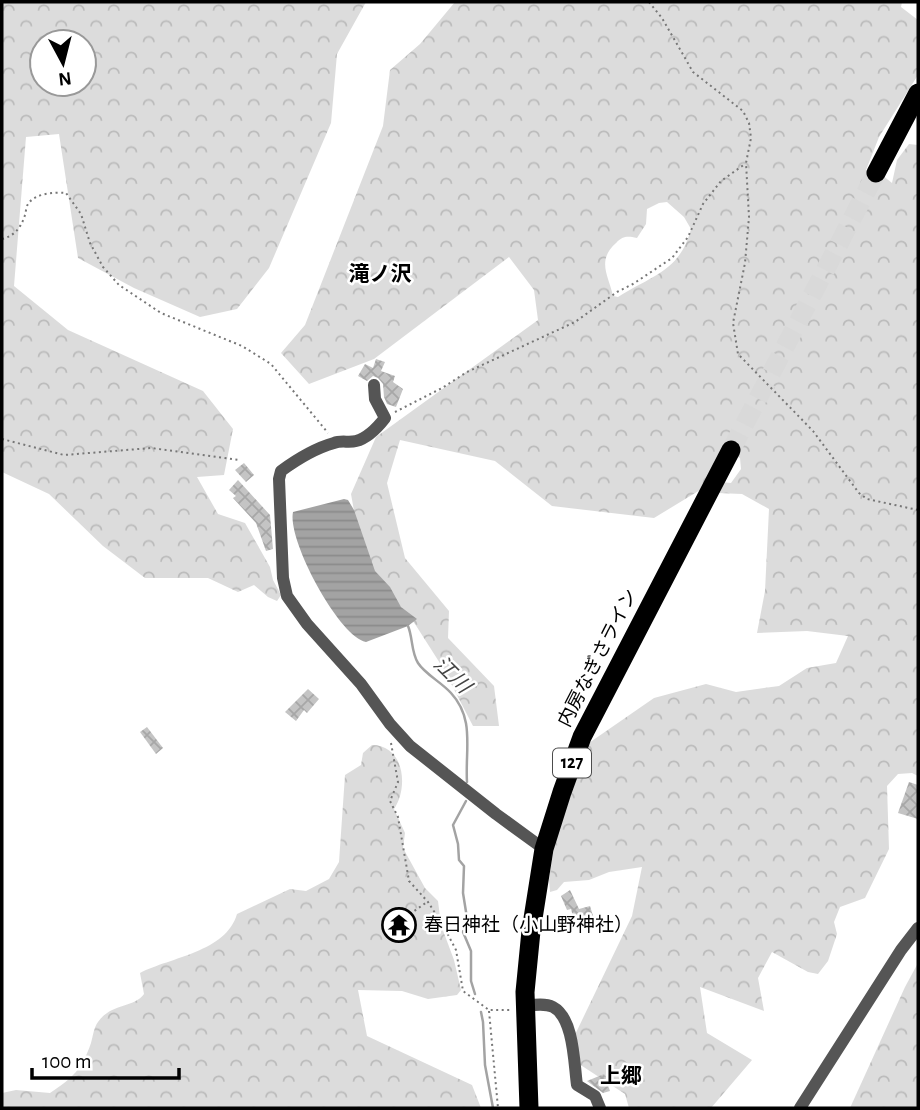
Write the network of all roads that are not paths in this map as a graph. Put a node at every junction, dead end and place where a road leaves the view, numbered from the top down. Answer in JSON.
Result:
{"nodes":[{"id":1,"x":918,"y":93,"type":"edge"},
{"id":2,"x":876,"y":173,"type":"tunnel mouth"},
{"id":3,"x":374,"y":386,"type":"dead end"},
{"id":4,"x":731,"y":450,"type":"tunnel mouth"},
{"id":5,"x":544,"y":849,"type":"junction"},
{"id":6,"x":918,"y":928,"type":"edge"},
{"id":7,"x":525,"y":1007,"type":"junction"},
{"id":8,"x":529,"y":1108,"type":"edge"},
{"id":9,"x":600,"y":1108,"type":"edge"},
{"id":10,"x":800,"y":1108,"type":"edge"}],
"edges":[{"from":1,"to":2,"type":"highway"},
{"from":3,"to":5,"type":"street"},
{"from":4,"to":5,"type":"highway","name":"内房なぎさライン","number":"127"},
{"from":5,"to":7,"type":"highway","name":"内房なぎさライン","number":"127"},
{"from":6,"to":10,"type":"street"},
{"from":7,"to":8,"type":"highway","name":"内房なぎさライン","number":"127"},
{"from":7,"to":9,"type":"street"}]}
